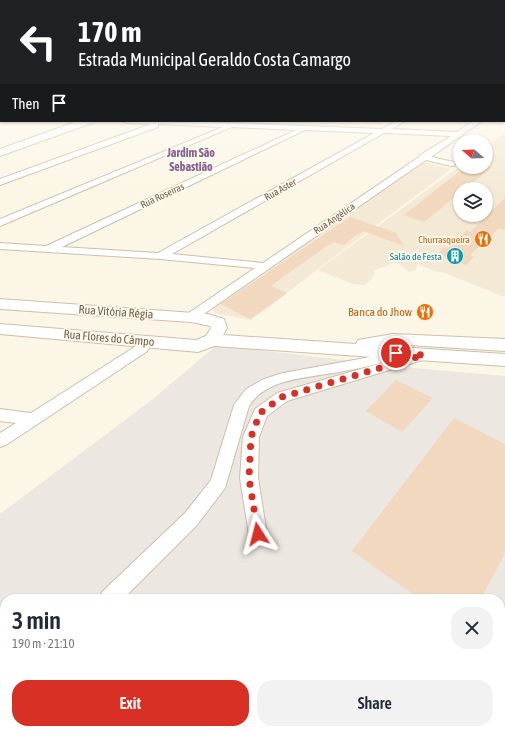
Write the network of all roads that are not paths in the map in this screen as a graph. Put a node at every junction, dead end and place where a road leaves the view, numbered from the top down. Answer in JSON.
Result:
{"nodes":[{"id":1,"x":85,"y":122,"type":"edge"},
{"id":2,"x":164,"y":122,"type":"edge"},
{"id":3,"x":242,"y":122,"type":"edge"},
{"id":4,"x":319,"y":122,"type":"edge"},
{"id":5,"x":399,"y":122,"type":"edge"},
{"id":6,"x":477,"y":122,"type":"edge"},
{"id":7,"x":234,"y":125,"type":"junction"},
{"id":8,"x":305,"y":128,"type":"junction"},
{"id":9,"x":383,"y":131,"type":"junction"},
{"id":10,"x":459,"y":134,"type":"joint"},
{"id":11,"x":453,"y":138,"type":"edge"},
{"id":12,"x":0,"y":153,"type":"edge"},
{"id":13,"x":423,"y":157,"type":"junction"},
{"id":14,"x":451,"y":164,"type":"dead end"},
{"id":15,"x":0,"y":182,"type":"edge"},
{"id":16,"x":0,"y":223,"type":"edge"},
{"id":17,"x":0,"y":246,"type":"edge"},
{"id":18,"x":48,"y":249,"type":"junction"},
{"id":19,"x":160,"y":256,"type":"junction"},
{"id":20,"x":264,"y":266,"type":"junction"},
{"id":21,"x":0,"y":304,"type":"edge"},
{"id":22,"x":191,"y":317,"type":"junction"},
{"id":23,"x":0,"y":329,"type":"edge"},
{"id":24,"x":215,"y":335,"type":"junction"},
{"id":25,"x":148,"y":341,"type":"junction"},
{"id":26,"x":505,"y":345,"type":"edge"},
{"id":27,"x":394,"y":346,"type":"junction"},
{"id":28,"x":424,"y":355,"type":"junction"},
{"id":29,"x":505,"y":360,"type":"edge"},
{"id":30,"x":0,"y":415,"type":"edge"},
{"id":31,"x":34,"y":419,"type":"junction"},
{"id":32,"x":0,"y":441,"type":"edge"},
{"id":33,"x":258,"y":534,"type":"dead end"},
{"id":34,"x":114,"y":594,"type":"edge"}],
"edges":[{"from":1,"to":12,"type":"main road"},
{"from":2,"to":7,"type":"street"},
{"from":2,"to":15,"type":"street"},
{"from":3,"to":7,"type":"street"},
{"from":4,"to":8,"type":"street","name":"Rua Roseiras"},
{"from":5,"to":9,"type":"street","name":"Rua Aster"},
{"from":6,"to":10,"type":"street","name":"Rua Angélica"},
{"from":7,"to":8,"type":"street"},
{"from":7,"to":16,"type":"street"},
{"from":8,"to":9,"type":"street"},
{"from":8,"to":18,"type":"street","name":"Rua Roseiras"},
{"from":9,"to":10,"type":"street"},
{"from":9,"to":19,"type":"street","name":"Rua Aster"},
{"from":11,"to":13,"type":"street","name":"Rua Angélica"},
{"from":13,"to":14,"type":"street"},
{"from":13,"to":20,"type":"street","name":"Rua Angélica"},
{"from":17,"to":18,"type":"street"},
{"from":18,"to":19,"type":"street"},
{"from":19,"to":20,"type":"street"},
{"from":20,"to":22,"type":"street","name":"Rua Angélica"},
{"from":21,"to":22,"type":"street","name":"Rua Vitória Régia"},
{"from":22,"to":24,"type":"street","name":"Rua Vitória Régia"},
{"from":23,"to":25,"type":"street","name":"Rua Flores do Câmpo"},
{"from":24,"to":25,"type":"street","name":"Rua Flores do Câmpo"},
{"from":24,"to":27,"type":"street"},
{"from":24,"to":27,"type":"street"},
{"from":25,"to":31,"type":"street"},
{"from":26,"to":27,"type":"street"},
{"from":27,"to":28,"type":"street"},
{"from":27,"to":34,"type":"street"},
{"from":28,"to":29,"type":"street"},
{"from":28,"to":33,"type":"street"},
{"from":30,"to":31,"type":"street"},
{"from":31,"to":32,"type":"street"}]}
